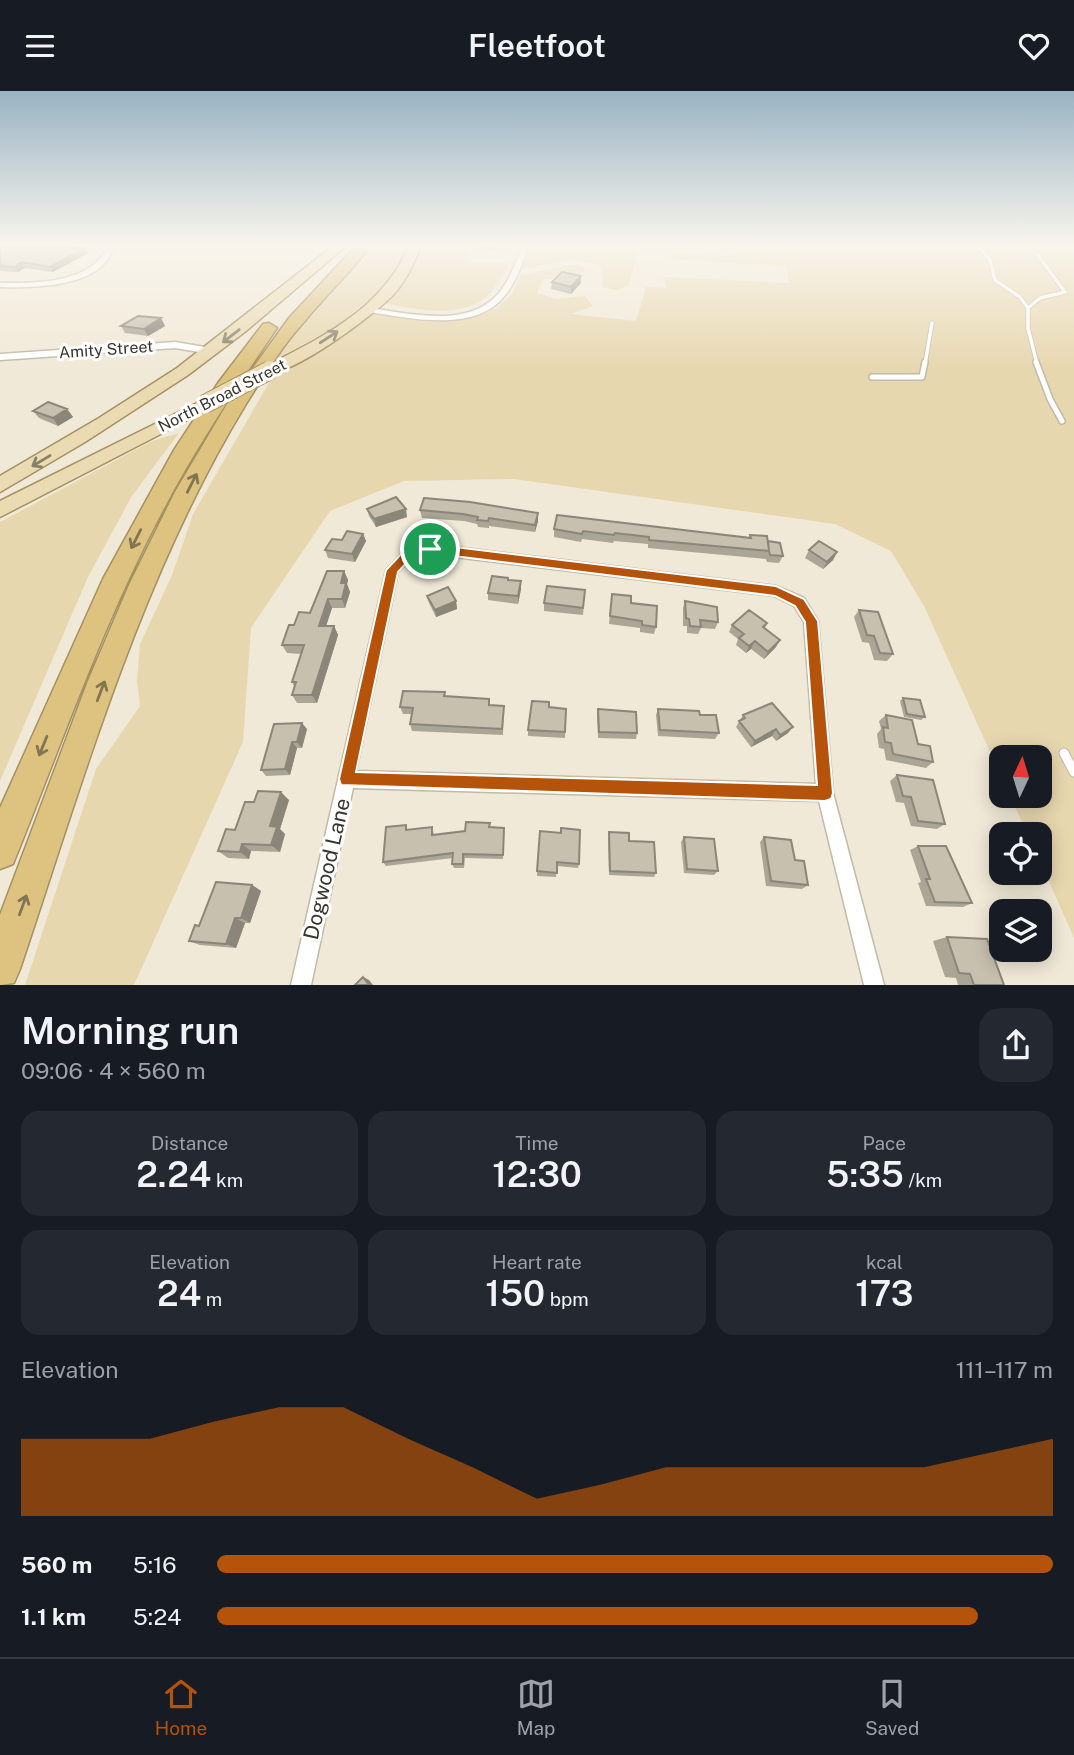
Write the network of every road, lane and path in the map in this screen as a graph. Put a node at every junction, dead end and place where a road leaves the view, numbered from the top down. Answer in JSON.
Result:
{"nodes":[{"id":1,"x":289,"y":288,"type":"edge"},
{"id":2,"x":305,"y":288,"type":"edge"},
{"id":3,"x":322,"y":288,"type":"edge"},
{"id":4,"x":389,"y":288,"type":"edge"},
{"id":5,"x":505,"y":288,"type":"edge"},
{"id":6,"x":1006,"y":288,"type":"edge"},
{"id":7,"x":1062,"y":288,"type":"edge"},
{"id":8,"x":1028,"y":309,"type":"junction"},
{"id":9,"x":369,"y":310,"type":"junction"},
{"id":10,"x":932,"y":323,"type":"dead end"},
{"id":11,"x":211,"y":352,"type":"junction"},
{"id":12,"x":0,"y":357,"type":"edge"},
{"id":13,"x":872,"y":377,"type":"dead end"},
{"id":14,"x":1062,"y":421,"type":"dead end"},
{"id":15,"x":0,"y":485,"type":"edge"},
{"id":16,"x":0,"y":510,"type":"edge"},
{"id":17,"x":408,"y":554,"type":"joint"},
{"id":18,"x":1064,"y":753,"type":"dead end"},
{"id":19,"x":1074,"y":772,"type":"edge"},
{"id":20,"x":347,"y":779,"type":"junction"},
{"id":21,"x":825,"y":793,"type":"junction"},
{"id":22,"x":0,"y":851,"type":"edge"},
{"id":23,"x":0,"y":969,"type":"edge"},
{"id":24,"x":301,"y":985,"type":"edge"},
{"id":25,"x":874,"y":985,"type":"edge"}],
"edges":[{"from":1,"to":11,"type":"main road","name":"North Broad Street","one_way":true},
{"from":2,"to":22,"type":"highway","one_way":true},
{"from":23,"to":3,"type":"highway","one_way":true},
{"from":4,"to":9,"type":"main road","name":"North Broad Street"},
{"from":5,"to":9,"type":"street"},
{"from":6,"to":8,"type":"lane"},
{"from":7,"to":8,"type":"lane"},
{"from":8,"to":14,"type":"lane"},
{"from":16,"to":9,"type":"main road","name":"North Broad Street","one_way":true,"bridge":true},
{"from":10,"to":13,"type":"lane"},
{"from":11,"to":12,"type":"street","name":"Amity Street"},
{"from":11,"to":15,"type":"main road","name":"North Broad Street","one_way":true},
{"from":17,"to":20,"type":"street","name":"Dogwood Lane"},
{"from":17,"to":21,"type":"street"},
{"from":18,"to":19,"type":"lane"},
{"from":20,"to":21,"type":"street"},
{"from":20,"to":24,"type":"street","name":"Dogwood Lane"},
{"from":21,"to":25,"type":"street"}]}
